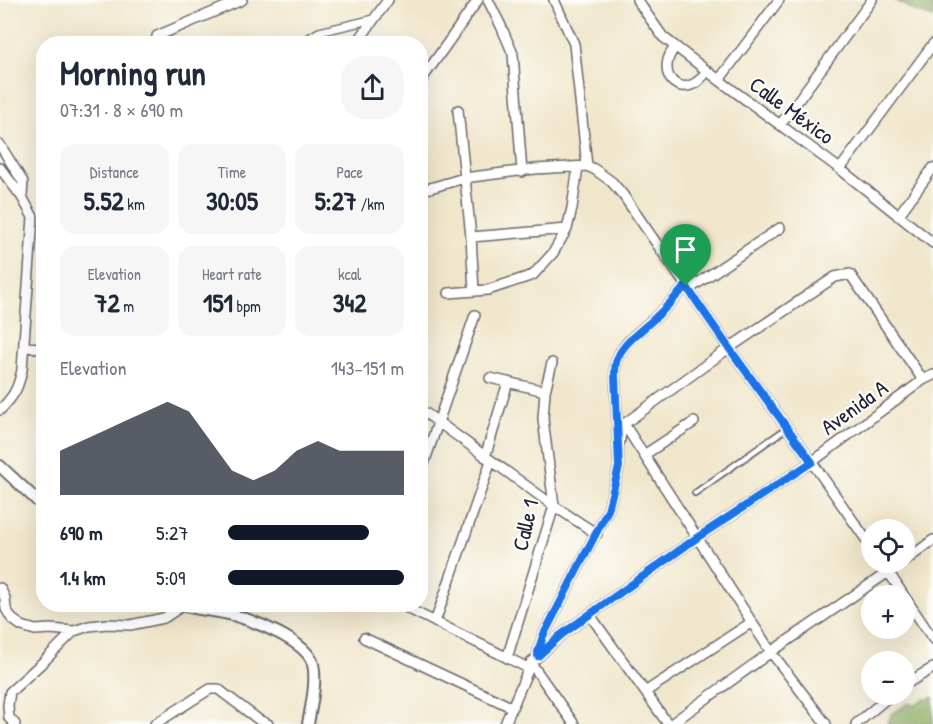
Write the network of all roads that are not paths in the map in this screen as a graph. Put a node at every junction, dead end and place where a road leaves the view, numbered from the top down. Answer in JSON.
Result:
{"nodes":[{"id":1,"x":242,"y":0,"type":"edge"},
{"id":2,"x":388,"y":0,"type":"edge"},
{"id":3,"x":478,"y":0,"type":"edge"},
{"id":4,"x":488,"y":0,"type":"edge"},
{"id":5,"x":554,"y":0,"type":"edge"},
{"id":6,"x":637,"y":0,"type":"edge"},
{"id":7,"x":779,"y":0,"type":"edge"},
{"id":8,"x":872,"y":0,"type":"edge"},
{"id":9,"x":374,"y":19,"type":"junction"},
{"id":10,"x":157,"y":36,"type":"dead end"},
{"id":11,"x":313,"y":36,"type":"edge"},
{"id":12,"x":362,"y":36,"type":"edge"},
{"id":13,"x":933,"y":44,"type":"edge"},
{"id":14,"x":675,"y":46,"type":"junction"},
{"id":15,"x":428,"y":71,"type":"edge"},
{"id":16,"x":707,"y":71,"type":"junction"},
{"id":17,"x":719,"y":80,"type":"junction"},
{"id":18,"x":458,"y":110,"type":"dead end"},
{"id":19,"x":780,"y":125,"type":"junction"},
{"id":20,"x":0,"y":145,"type":"edge"},
{"id":21,"x":582,"y":166,"type":"junction"},
{"id":22,"x":0,"y":168,"type":"edge"},
{"id":23,"x":933,"y":168,"type":"edge"},
{"id":24,"x":840,"y":169,"type":"junction"},
{"id":25,"x":522,"y":172,"type":"junction"},
{"id":26,"x":464,"y":178,"type":"junction"},
{"id":27,"x":428,"y":188,"type":"edge"},
{"id":28,"x":22,"y":197,"type":"junction"},
{"id":29,"x":898,"y":216,"type":"junction"},
{"id":30,"x":780,"y":228,"type":"dead end"},
{"id":31,"x":567,"y":230,"type":"junction"},
{"id":32,"x":471,"y":237,"type":"junction"},
{"id":33,"x":933,"y":243,"type":"edge"},
{"id":34,"x":687,"y":288,"type":"junction"},
{"id":35,"x":474,"y":291,"type":"junction"},
{"id":36,"x":450,"y":292,"type":"dead end"},
{"id":37,"x":475,"y":315,"type":"dead end"},
{"id":38,"x":24,"y":347,"type":"junction"},
{"id":39,"x":36,"y":348,"type":"edge"},
{"id":40,"x":729,"y":348,"type":"junction"},
{"id":41,"x":552,"y":363,"type":"dead end"},
{"id":42,"x":933,"y":375,"type":"edge"},
{"id":43,"x":489,"y":378,"type":"dead end"},
{"id":44,"x":923,"y":380,"type":"junction"},
{"id":45,"x":508,"y":382,"type":"junction"},
{"id":46,"x":545,"y":391,"type":"junction"},
{"id":47,"x":0,"y":410,"type":"edge"},
{"id":48,"x":428,"y":415,"type":"edge"},
{"id":49,"x":438,"y":422,"type":"junction"},
{"id":50,"x":694,"y":422,"type":"dead end"},
{"id":51,"x":624,"y":424,"type":"junction"},
{"id":52,"x":787,"y":428,"type":"junction"},
{"id":53,"x":618,"y":444,"type":"junction"},
{"id":54,"x":428,"y":451,"type":"edge"},
{"id":55,"x":644,"y":454,"type":"junction"},
{"id":56,"x":488,"y":459,"type":"junction"},
{"id":57,"x":812,"y":462,"type":"junction"},
{"id":58,"x":0,"y":466,"type":"edge"},
{"id":59,"x":695,"y":493,"type":"dead end"},
{"id":60,"x":36,"y":499,"type":"edge"},
{"id":61,"x":554,"y":507,"type":"junction"},
{"id":62,"x":861,"y":532,"type":"edge"},
{"id":63,"x":597,"y":534,"type":"junction"},
{"id":64,"x":698,"y":537,"type":"junction"},
{"id":65,"x":933,"y":540,"type":"edge"},
{"id":66,"x":915,"y":554,"type":"edge"},
{"id":67,"x":889,"y":573,"type":"joint"},
{"id":68,"x":897,"y":585,"type":"edge"},
{"id":69,"x":0,"y":588,"type":"edge"},
{"id":70,"x":171,"y":612,"type":"edge"},
{"id":71,"x":238,"y":612,"type":"edge"},
{"id":72,"x":415,"y":612,"type":"edge"},
{"id":73,"x":915,"y":612,"type":"edge"},
{"id":74,"x":590,"y":615,"type":"junction"},
{"id":75,"x":435,"y":622,"type":"junction"},
{"id":76,"x":752,"y":622,"type":"junction"},
{"id":77,"x":74,"y":631,"type":"junction"},
{"id":78,"x":364,"y":638,"type":"dead end"},
{"id":79,"x":933,"y":639,"type":"edge"},
{"id":80,"x":771,"y":652,"type":"junction"},
{"id":81,"x":507,"y":657,"type":"junction"},
{"id":82,"x":533,"y":662,"type":"junction"},
{"id":83,"x":933,"y":668,"type":"edge"},
{"id":84,"x":915,"y":679,"type":"edge"},
{"id":85,"x":645,"y":692,"type":"junction"},
{"id":86,"x":879,"y":705,"type":"edge"},
{"id":87,"x":511,"y":707,"type":"junction"},
{"id":88,"x":257,"y":722,"type":"edge"},
{"id":89,"x":15,"y":724,"type":"edge"},
{"id":90,"x":155,"y":724,"type":"edge"},
{"id":91,"x":268,"y":724,"type":"edge"},
{"id":92,"x":308,"y":724,"type":"edge"},
{"id":93,"x":505,"y":724,"type":"edge"},
{"id":94,"x":574,"y":724,"type":"edge"},
{"id":95,"x":669,"y":724,"type":"edge"},
{"id":96,"x":826,"y":724,"type":"edge"},
{"id":97,"x":856,"y":724,"type":"edge"}],
"edges":[{"from":1,"to":10,"type":"street"},
{"from":2,"to":9,"type":"street"},
{"from":3,"to":15,"type":"street"},
{"from":4,"to":25,"type":"street"},
{"from":5,"to":21,"type":"street"},
{"from":6,"to":14,"type":"street","name":"Calle México"},
{"from":7,"to":17,"type":"street"},
{"from":8,"to":19,"type":"street"},
{"from":9,"to":11,"type":"street"},
{"from":9,"to":12,"type":"street"},
{"from":13,"to":24,"type":"street"},
{"from":14,"to":16,"type":"street","name":"Calle México"},
{"from":14,"to":16,"type":"street"},
{"from":16,"to":17,"type":"street","name":"Calle México"},
{"from":17,"to":19,"type":"street","name":"Calle México"},
{"from":18,"to":26,"type":"street"},
{"from":19,"to":24,"type":"street","name":"Calle México"},
{"from":20,"to":28,"type":"street"},
{"from":21,"to":25,"type":"street"},
{"from":21,"to":31,"type":"street"},
{"from":21,"to":34,"type":"street"},
{"from":22,"to":28,"type":"street"},
{"from":23,"to":29,"type":"street"},
{"from":24,"to":29,"type":"street","name":"Calle México"},
{"from":25,"to":26,"type":"street"},
{"from":26,"to":27,"type":"street"},
{"from":26,"to":32,"type":"street"},
{"from":28,"to":38,"type":"street"},
{"from":29,"to":33,"type":"street","name":"Calle México"},
{"from":30,"to":34,"type":"street"},
{"from":31,"to":32,"type":"street"},
{"from":31,"to":35,"type":"street"},
{"from":32,"to":35,"type":"street"},
{"from":34,"to":40,"type":"street"},
{"from":34,"to":53,"type":"street"},
{"from":35,"to":36,"type":"street"},
{"from":37,"to":49,"type":"street"},
{"from":38,"to":39,"type":"street"},
{"from":38,"to":47,"type":"street"},
{"from":40,"to":44,"type":"street"},
{"from":40,"to":51,"type":"street"},
{"from":40,"to":52,"type":"street"},
{"from":41,"to":46,"type":"street","name":"Calle 1"},
{"from":42,"to":44,"type":"street","name":"Avenida A"},
{"from":43,"to":45,"type":"street"},
{"from":44,"to":57,"type":"street","name":"Avenida A"},
{"from":45,"to":46,"type":"street"},
{"from":45,"to":56,"type":"street"},
{"from":46,"to":61,"type":"street","name":"Calle 1"},
{"from":48,"to":49,"type":"street"},
{"from":49,"to":54,"type":"street"},
{"from":49,"to":56,"type":"street"},
{"from":50,"to":55,"type":"street"},
{"from":51,"to":53,"type":"street"},
{"from":51,"to":55,"type":"street"},
{"from":52,"to":57,"type":"street"},
{"from":52,"to":59,"type":"lane"},
{"from":53,"to":63,"type":"street"},
{"from":55,"to":64,"type":"street"},
{"from":56,"to":61,"type":"street"},
{"from":56,"to":75,"type":"street"},
{"from":57,"to":62,"type":"street"},
{"from":57,"to":64,"type":"street","name":"Avenida A"},
{"from":58,"to":60,"type":"street"},
{"from":61,"to":63,"type":"street"},
{"from":61,"to":81,"type":"street","name":"Calle 1"},
{"from":63,"to":82,"type":"street"},
{"from":64,"to":74,"type":"street","name":"Avenida A"},
{"from":64,"to":76,"type":"street"},
{"from":65,"to":66,"type":"street"},
{"from":67,"to":68,"type":"street"},
{"from":67,"to":80,"type":"street"},
{"from":69,"to":77,"type":"street"},
{"from":70,"to":77,"type":"street"},
{"from":71,"to":92,"type":"street"},
{"from":72,"to":75,"type":"street"},
{"from":73,"to":79,"type":"street"},
{"from":74,"to":82,"type":"street","name":"Avenida A"},
{"from":74,"to":85,"type":"street"},
{"from":75,"to":81,"type":"street"},
{"from":76,"to":80,"type":"street"},
{"from":76,"to":85,"type":"street"},
{"from":77,"to":89,"type":"street"},
{"from":78,"to":87,"type":"street"},
{"from":80,"to":95,"type":"street"},
{"from":80,"to":96,"type":"street"},
{"from":81,"to":82,"type":"street"},
{"from":82,"to":87,"type":"street","name":"Avenida A"},
{"from":82,"to":94,"type":"street"},
{"from":83,"to":84,"type":"street"},
{"from":85,"to":95,"type":"street"},
{"from":86,"to":97,"type":"street"},
{"from":87,"to":93,"type":"street","name":"Avenida A"},
{"from":88,"to":90,"type":"street"},
{"from":88,"to":91,"type":"street"}]}
